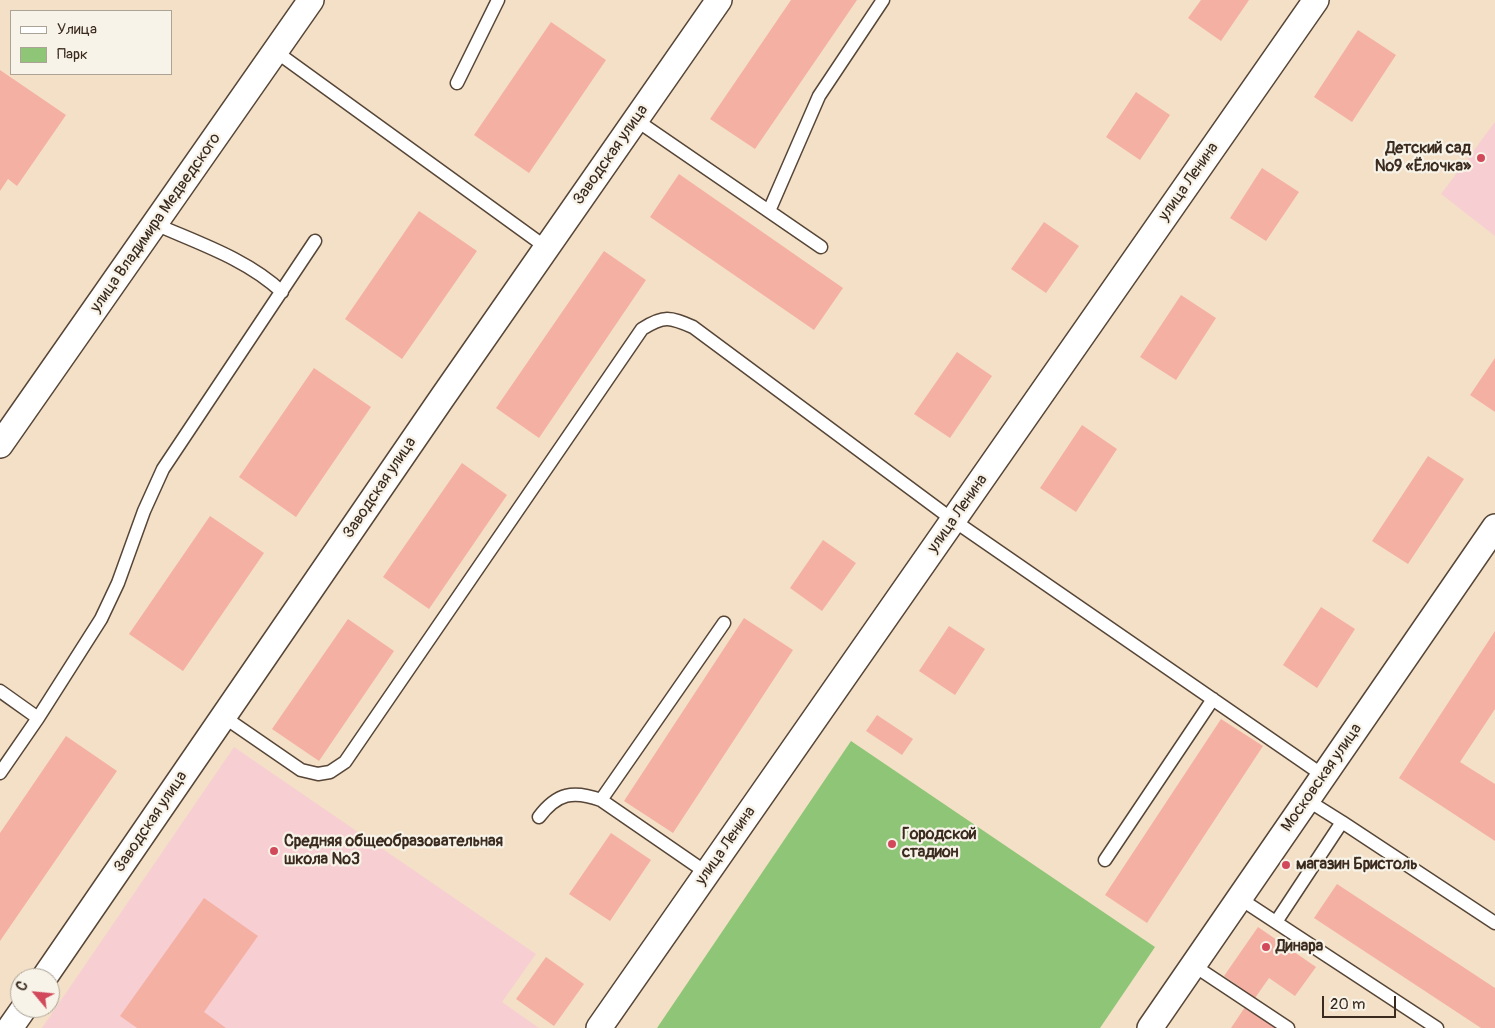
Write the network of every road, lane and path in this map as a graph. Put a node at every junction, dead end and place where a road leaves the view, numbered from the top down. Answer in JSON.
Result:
{"nodes":[{"id":1,"x":311,"y":0,"type":"edge"},
{"id":2,"x":498,"y":0,"type":"edge"},
{"id":3,"x":719,"y":0,"type":"edge"},
{"id":4,"x":883,"y":0,"type":"edge"},
{"id":5,"x":1316,"y":0,"type":"edge"},
{"id":6,"x":275,"y":52,"type":"junction"},
{"id":7,"x":457,"y":83,"type":"dead end"},
{"id":8,"x":636,"y":120,"type":"junction"},
{"id":9,"x":768,"y":211,"type":"junction"},
{"id":10,"x":155,"y":224,"type":"junction"},
{"id":11,"x":315,"y":241,"type":"dead end"},
{"id":12,"x":821,"y":247,"type":"dead end"},
{"id":13,"x":547,"y":248,"type":"junction"},
{"id":14,"x":282,"y":292,"type":"junction"},
{"id":15,"x":0,"y":445,"type":"edge"},
{"id":16,"x":953,"y":520,"type":"junction"},
{"id":17,"x":1495,"y":527,"type":"edge"},
{"id":18,"x":724,"y":623,"type":"dead end"},
{"id":19,"x":0,"y":691,"type":"edge"},
{"id":20,"x":1213,"y":699,"type":"junction"},
{"id":21,"x":224,"y":716,"type":"junction"},
{"id":22,"x":38,"y":718,"type":"junction"},
{"id":23,"x":0,"y":774,"type":"edge"},
{"id":24,"x":1324,"y":776,"type":"junction"},
{"id":25,"x":601,"y":800,"type":"junction"},
{"id":26,"x":1307,"y":800,"type":"junction"},
{"id":27,"x":539,"y":817,"type":"dead end"},
{"id":28,"x":1342,"y":822,"type":"junction"},
{"id":29,"x":1105,"y":860,"type":"dead end"},
{"id":30,"x":707,"y":873,"type":"junction"},
{"id":31,"x":1239,"y":898,"type":"junction"},
{"id":32,"x":1276,"y":922,"type":"junction"},
{"id":33,"x":1495,"y":923,"type":"edge"},
{"id":34,"x":1193,"y":965,"type":"junction"},
{"id":35,"x":51,"y":968,"type":"edge"},
{"id":36,"x":599,"y":1028,"type":"edge"},
{"id":37,"x":1150,"y":1028,"type":"edge"},
{"id":38,"x":1288,"y":1028,"type":"edge"},
{"id":39,"x":1437,"y":1028,"type":"edge"}],
"edges":[{"from":1,"to":6,"type":"street","name":"улица Владимира Медведского"},
{"from":2,"to":7,"type":"lane"},
{"from":3,"to":8,"type":"street","name":"Заводская улица"},
{"from":4,"to":9,"type":"lane"},
{"from":5,"to":16,"type":"street","name":"улица Ленина"},
{"from":6,"to":10,"type":"street","name":"улица Владимира Медведского"},
{"from":6,"to":13,"type":"lane"},
{"from":8,"to":9,"type":"lane"},
{"from":8,"to":13,"type":"street","name":"Заводская улица"},
{"from":9,"to":12,"type":"lane"},
{"from":10,"to":14,"type":"lane"},
{"from":10,"to":15,"type":"street","name":"улица Владимира Медведского"},
{"from":11,"to":14,"type":"lane"},
{"from":13,"to":21,"type":"street","name":"Заводская улица"},
{"from":14,"to":22,"type":"lane"},
{"from":16,"to":20,"type":"lane"},
{"from":16,"to":21,"type":"lane"},
{"from":16,"to":30,"type":"street","name":"улица Ленина"},
{"from":17,"to":24,"type":"street","name":"Московская улица"},
{"from":18,"to":25,"type":"lane"},
{"from":19,"to":22,"type":"lane"},
{"from":20,"to":24,"type":"lane"},
{"from":20,"to":29,"type":"lane"},
{"from":21,"to":35,"type":"street","name":"Заводская улица"},
{"from":22,"to":23,"type":"lane"},
{"from":24,"to":26,"type":"street","name":"Московская улица"},
{"from":25,"to":27,"type":"lane"},
{"from":25,"to":30,"type":"lane"},
{"from":26,"to":28,"type":"lane"},
{"from":26,"to":31,"type":"street","name":"Московская улица"},
{"from":28,"to":32,"type":"lane"},
{"from":28,"to":33,"type":"lane"},
{"from":30,"to":36,"type":"street","name":"улица Ленина"},
{"from":31,"to":32,"type":"lane"},
{"from":31,"to":34,"type":"street","name":"Московская улица"},
{"from":32,"to":39,"type":"lane"},
{"from":34,"to":37,"type":"street","name":"Московская улица"},
{"from":34,"to":38,"type":"lane"}]}
